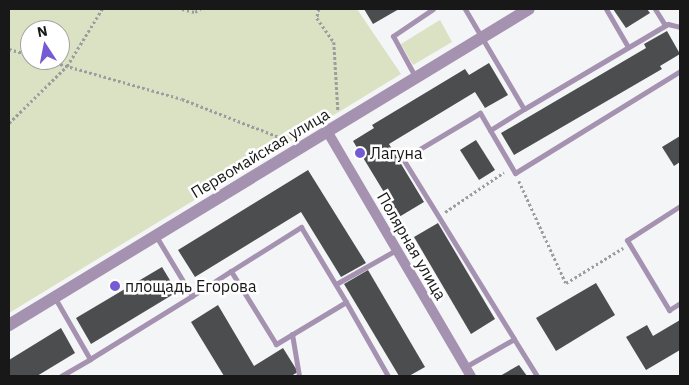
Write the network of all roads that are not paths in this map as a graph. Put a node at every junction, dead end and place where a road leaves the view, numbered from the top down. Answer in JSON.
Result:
{"nodes":[{"id":1,"x":433,"y":9,"type":"edge"},
{"id":2,"x":465,"y":9,"type":"edge"},
{"id":3,"x":606,"y":9,"type":"edge"},
{"id":4,"x":654,"y":9,"type":"edge"},
{"id":5,"x":521,"y":11,"type":"edge"},
{"id":6,"x":665,"y":26,"type":"junction"},
{"id":7,"x":680,"y":27,"type":"edge"},
{"id":8,"x":482,"y":37,"type":"junction"},
{"id":9,"x":628,"y":47,"type":"junction"},
{"id":10,"x":680,"y":71,"type":"edge"},
{"id":11,"x":416,"y":78,"type":"junction"},
{"id":12,"x":524,"y":109,"type":"junction"},
{"id":13,"x":490,"y":130,"type":"junction"},
{"id":14,"x":327,"y":131,"type":"junction"},
{"id":15,"x":680,"y":206,"type":"edge"},
{"id":16,"x":156,"y":235,"type":"junction"},
{"id":17,"x":396,"y":250,"type":"junction"},
{"id":18,"x":231,"y":271,"type":"junction"},
{"id":19,"x":336,"y":284,"type":"junction"},
{"id":20,"x":192,"y":296,"type":"junction"},
{"id":21,"x":54,"y":297,"type":"junction"},
{"id":22,"x":346,"y":302,"type":"junction"},
{"id":23,"x":680,"y":303,"type":"edge"},
{"id":24,"x":9,"y":325,"type":"edge"},
{"id":25,"x":292,"y":334,"type":"junction"},
{"id":26,"x":514,"y":339,"type":"junction"},
{"id":27,"x":90,"y":359,"type":"junction"},
{"id":28,"x":72,"y":370,"type":"junction"},
{"id":29,"x":468,"y":372,"type":"edge"},
{"id":30,"x":61,"y":376,"type":"edge"},
{"id":31,"x":75,"y":376,"type":"edge"},
{"id":32,"x":299,"y":376,"type":"edge"},
{"id":33,"x":388,"y":376,"type":"edge"},
{"id":34,"x":537,"y":376,"type":"edge"}],
"edges":[{"from":1,"to":11,"type":"lane"},
{"from":2,"to":8,"type":"lane"},
{"from":3,"to":9,"type":"lane"},
{"from":4,"to":6,"type":"lane"},
{"from":5,"to":8,"type":"street","name":"Первомайская улица"},
{"from":6,"to":7,"type":"lane"},
{"from":6,"to":9,"type":"lane"},
{"from":8,"to":11,"type":"street","name":"Первомайская улица"},
{"from":8,"to":12,"type":"lane"},
{"from":9,"to":12,"type":"lane"},
{"from":10,"to":13,"type":"lane"},
{"from":11,"to":14,"type":"street","name":"Первомайская улица"},
{"from":12,"to":13,"type":"lane"},
{"from":13,"to":26,"type":"lane"},
{"from":14,"to":16,"type":"street","name":"Первомайская улица"},
{"from":14,"to":17,"type":"street","name":"Полярная улица"},
{"from":15,"to":23,"type":"lane"},
{"from":16,"to":20,"type":"lane"},
{"from":16,"to":21,"type":"street","name":"Первомайская улица"},
{"from":17,"to":19,"type":"lane"},
{"from":17,"to":29,"type":"street","name":"Полярная улица"},
{"from":18,"to":19,"type":"lane"},
{"from":18,"to":20,"type":"lane"},
{"from":18,"to":25,"type":"lane"},
{"from":19,"to":22,"type":"lane"},
{"from":20,"to":27,"type":"lane"},
{"from":21,"to":24,"type":"street","name":"Первомайская улица"},
{"from":21,"to":27,"type":"lane"},
{"from":22,"to":25,"type":"lane"},
{"from":22,"to":33,"type":"lane"},
{"from":25,"to":32,"type":"lane"},
{"from":26,"to":29,"type":"lane"},
{"from":26,"to":34,"type":"lane"},
{"from":27,"to":28,"type":"lane"},
{"from":28,"to":30,"type":"lane"},
{"from":28,"to":31,"type":"lane"}]}
